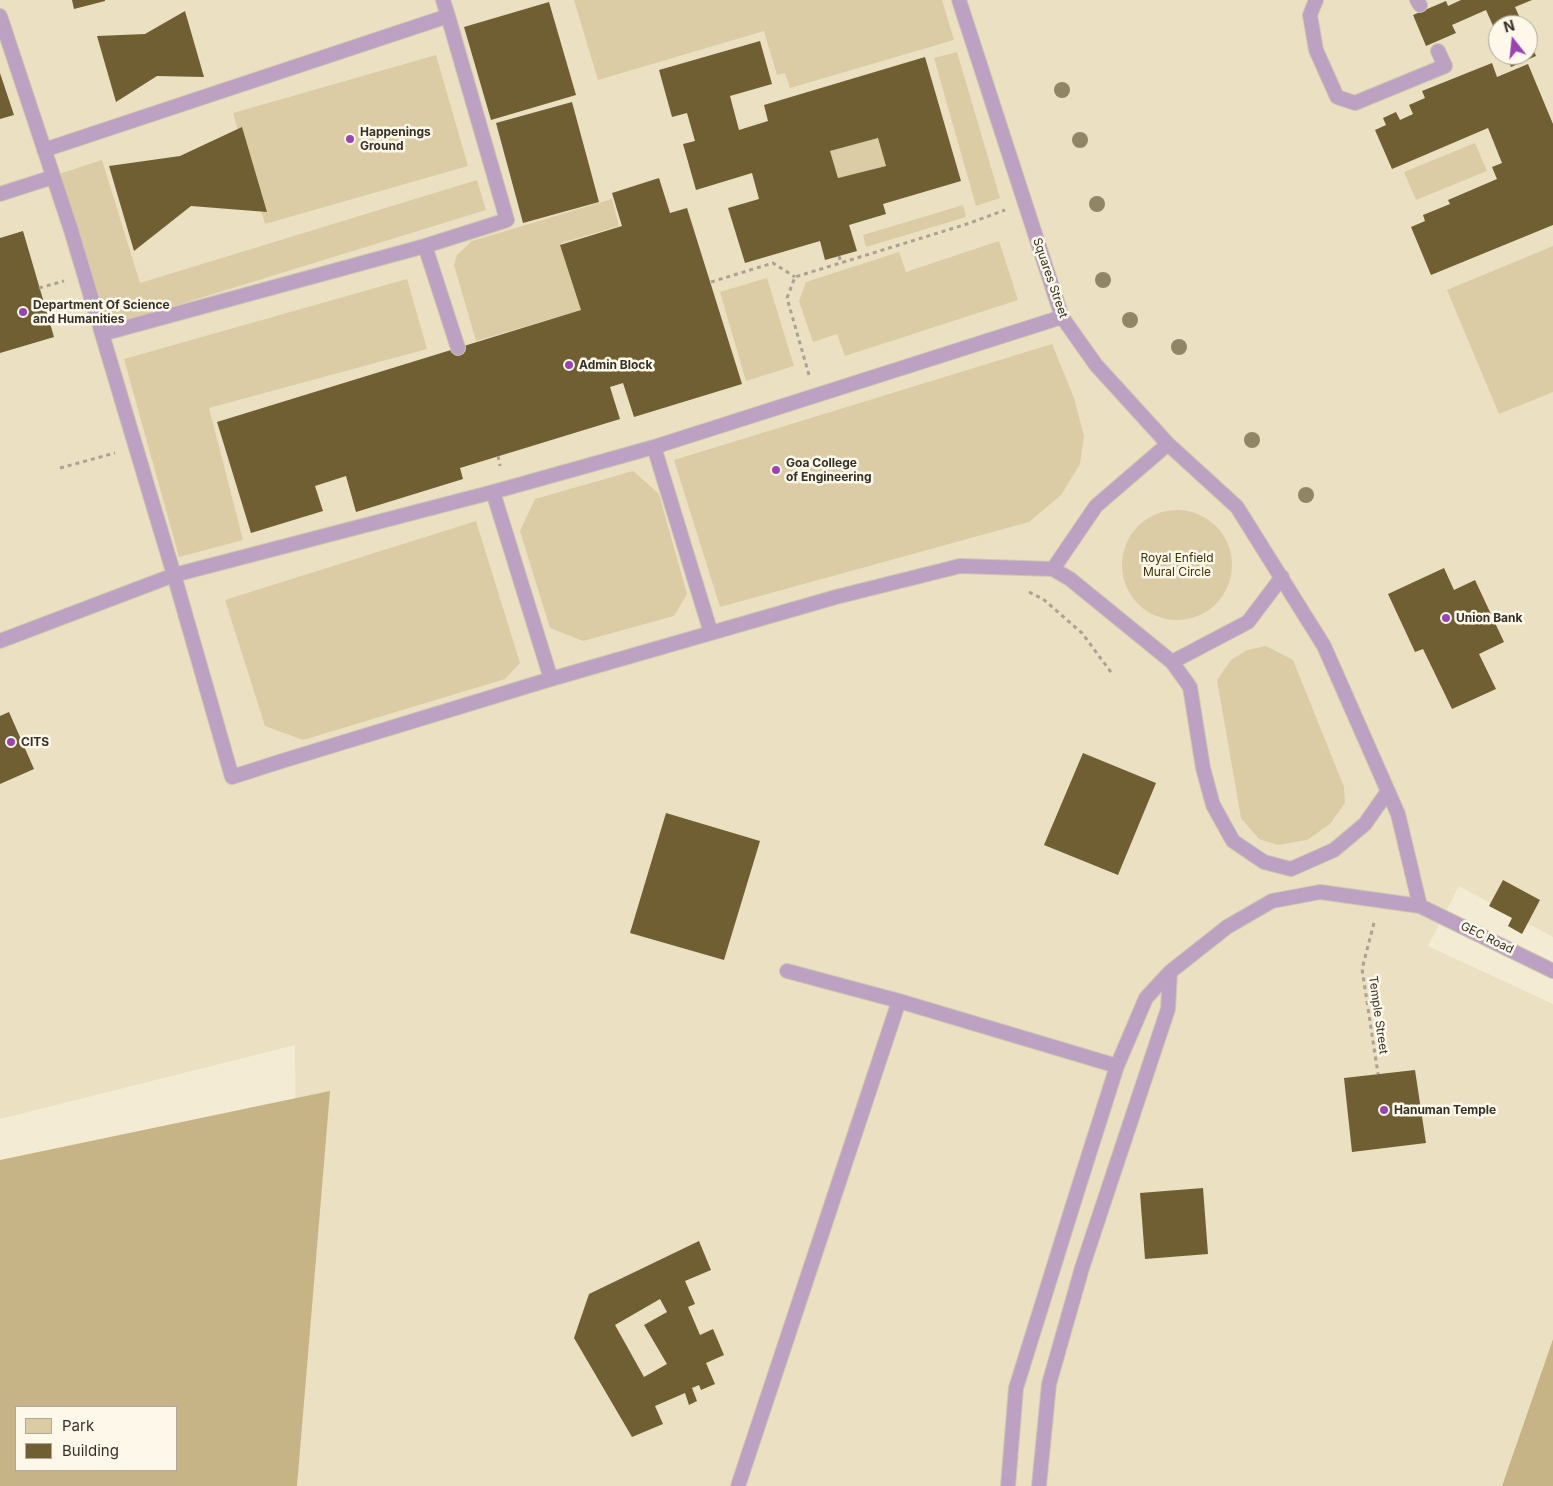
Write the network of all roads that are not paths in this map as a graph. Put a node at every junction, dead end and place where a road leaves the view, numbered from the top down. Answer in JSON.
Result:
{"nodes":[{"id":1,"x":443,"y":0,"type":"edge"},
{"id":2,"x":959,"y":0,"type":"edge"},
{"id":3,"x":1316,"y":0,"type":"edge"},
{"id":4,"x":0,"y":16,"type":"edge"},
{"id":5,"x":448,"y":16,"type":"junction"},
{"id":6,"x":1438,"y":51,"type":"dead end"},
{"id":7,"x":44,"y":150,"type":"junction"},
{"id":8,"x":53,"y":177,"type":"junction"},
{"id":9,"x":0,"y":194,"type":"edge"},
{"id":10,"x":425,"y":246,"type":"junction"},
{"id":11,"x":1062,"y":317,"type":"junction"},
{"id":12,"x":102,"y":334,"type":"junction"},
{"id":13,"x":458,"y":348,"type":"dead end"},
{"id":14,"x":1168,"y":444,"type":"junction"},
{"id":15,"x":654,"y":447,"type":"junction"},
{"id":16,"x":493,"y":492,"type":"junction"},
{"id":17,"x":1053,"y":569,"type":"junction"},
{"id":18,"x":174,"y":575,"type":"junction"},
{"id":19,"x":1282,"y":577,"type":"junction"},
{"id":20,"x":711,"y":633,"type":"junction"},
{"id":21,"x":0,"y":641,"type":"edge"},
{"id":22,"x":1172,"y":662,"type":"junction"},
{"id":23,"x":551,"y":678,"type":"junction"},
{"id":24,"x":1388,"y":791,"type":"junction"},
{"id":25,"x":1420,"y":906,"type":"junction"},
{"id":26,"x":787,"y":971,"type":"dead end"},
{"id":27,"x":1553,"y":971,"type":"edge"},
{"id":28,"x":1170,"y":972,"type":"junction"},
{"id":29,"x":899,"y":1001,"type":"junction"},
{"id":30,"x":1117,"y":1066,"type":"junction"},
{"id":31,"x":738,"y":1486,"type":"edge"},
{"id":32,"x":1008,"y":1486,"type":"edge"},
{"id":33,"x":1039,"y":1486,"type":"edge"}],
"edges":[{"from":1,"to":5,"type":"lane"},
{"from":2,"to":11,"type":"lane","name":"Squares Street"},
{"from":3,"to":6,"type":"lane"},
{"from":4,"to":7,"type":"lane"},
{"from":5,"to":7,"type":"lane"},
{"from":5,"to":10,"type":"lane"},
{"from":7,"to":8,"type":"lane"},
{"from":8,"to":9,"type":"lane"},
{"from":8,"to":12,"type":"lane"},
{"from":10,"to":12,"type":"lane"},
{"from":10,"to":13,"type":"lane"},
{"from":11,"to":14,"type":"lane","name":"Squares Street"},
{"from":11,"to":15,"type":"lane"},
{"from":12,"to":18,"type":"lane"},
{"from":14,"to":17,"type":"lane"},
{"from":14,"to":19,"type":"lane","name":"Squares Street"},
{"from":15,"to":16,"type":"lane"},
{"from":15,"to":20,"type":"lane"},
{"from":16,"to":18,"type":"lane"},
{"from":16,"to":23,"type":"lane"},
{"from":17,"to":20,"type":"lane"},
{"from":17,"to":22,"type":"lane"},
{"from":18,"to":21,"type":"lane"},
{"from":18,"to":23,"type":"lane"},
{"from":19,"to":22,"type":"lane"},
{"from":19,"to":24,"type":"lane","name":"Squares Street"},
{"from":20,"to":23,"type":"lane"},
{"from":22,"to":24,"type":"lane"},
{"from":24,"to":25,"type":"lane","name":"Squares Street"},
{"from":25,"to":27,"type":"lane","name":"GEC Road"},
{"from":25,"to":28,"type":"lane","name":"GEC Road"},
{"from":26,"to":29,"type":"lane"},
{"from":28,"to":30,"type":"lane","name":"GEC Road"},
{"from":28,"to":33,"type":"lane"},
{"from":29,"to":30,"type":"lane"},
{"from":29,"to":31,"type":"lane"},
{"from":30,"to":32,"type":"lane","name":"GEC Road"}]}
